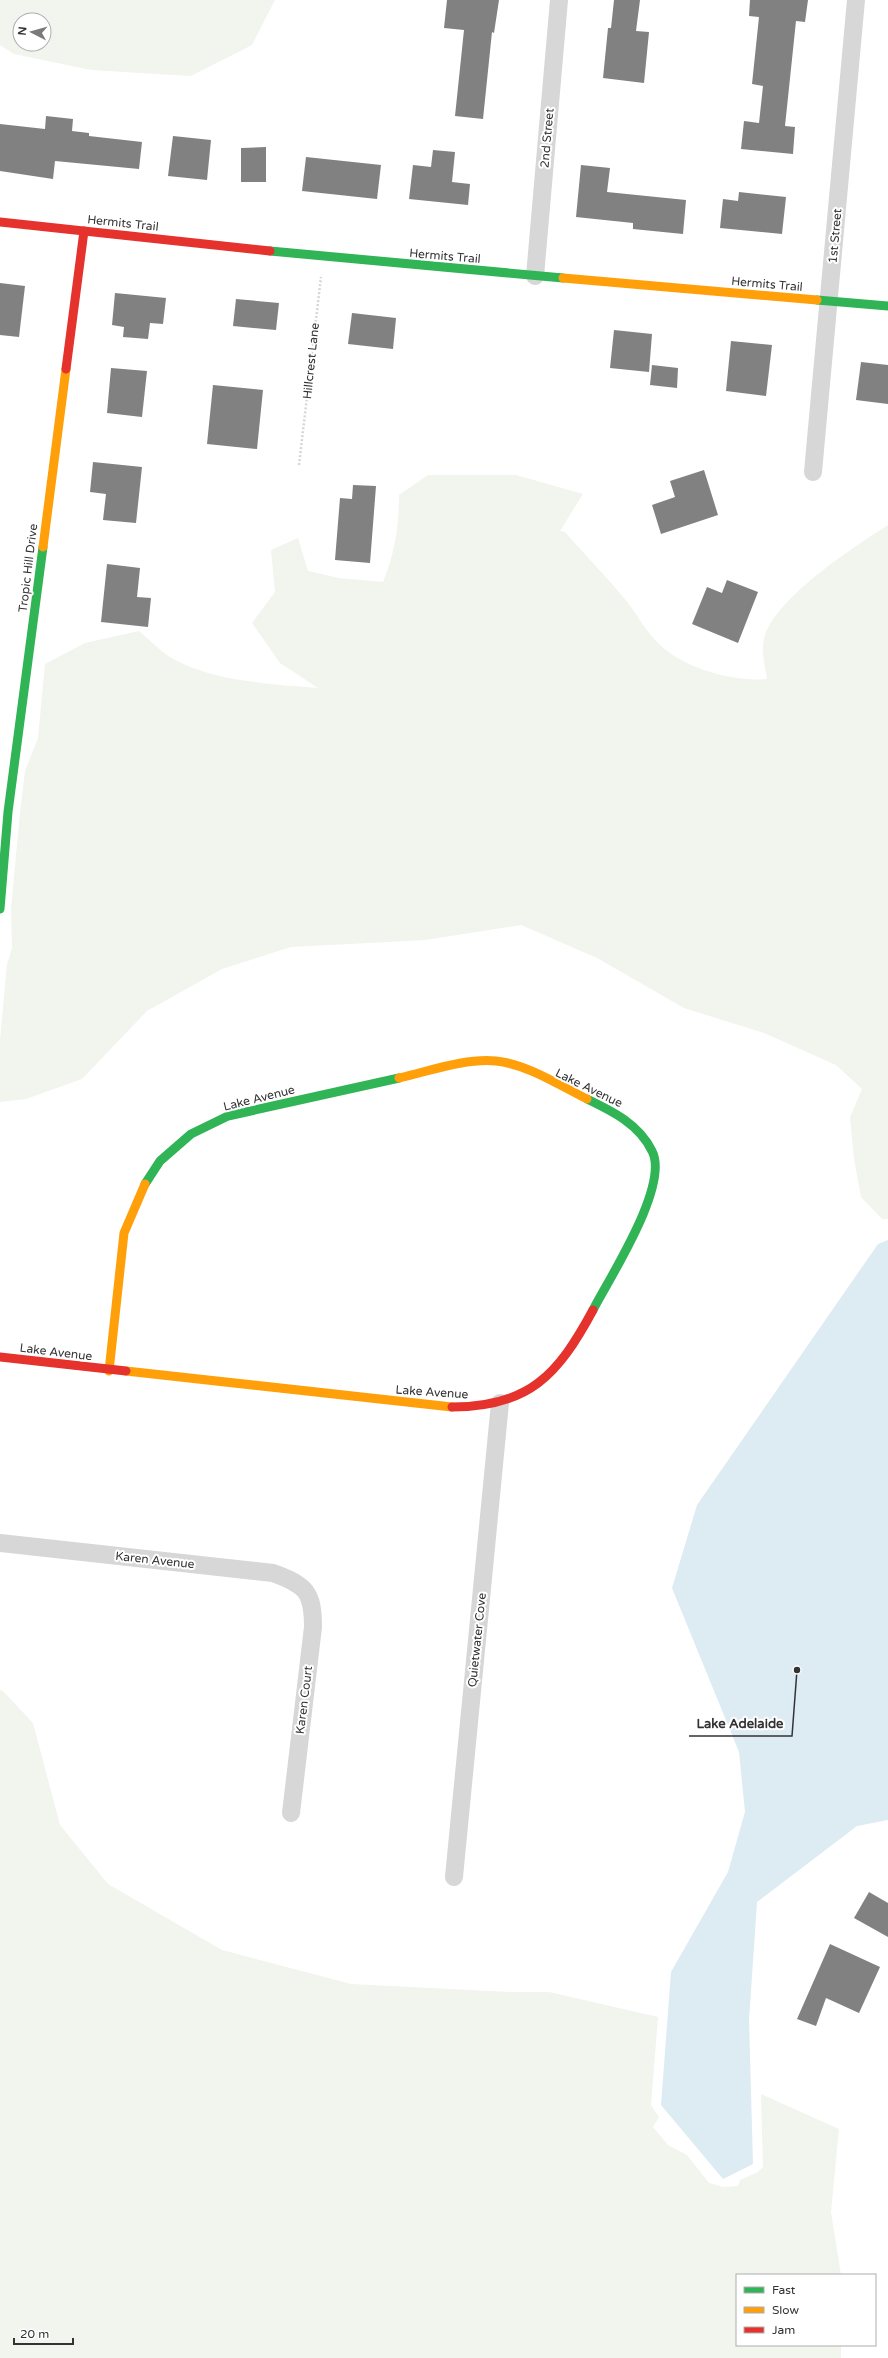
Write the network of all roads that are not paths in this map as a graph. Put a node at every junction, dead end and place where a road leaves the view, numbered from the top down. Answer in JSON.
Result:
{"nodes":[{"id":1,"x":559,"y":0,"type":"edge"},
{"id":2,"x":856,"y":0,"type":"edge"},
{"id":3,"x":0,"y":222,"type":"edge"},
{"id":4,"x":84,"y":231,"type":"junction"},
{"id":5,"x":535,"y":276,"type":"junction"},
{"id":6,"x":829,"y":301,"type":"junction"},
{"id":7,"x":888,"y":306,"type":"edge"},
{"id":8,"x":813,"y":472,"type":"dead end"},
{"id":9,"x":0,"y":909,"type":"edge"},
{"id":10,"x":0,"y":1357,"type":"edge"},
{"id":11,"x":108,"y":1371,"type":"junction"},
{"id":12,"x":500,"y":1403,"type":"junction"},
{"id":13,"x":0,"y":1543,"type":"edge"},
{"id":14,"x":305,"y":1590,"type":"joint"},
{"id":15,"x":291,"y":1813,"type":"dead end"},
{"id":16,"x":454,"y":1877,"type":"dead end"}],
"edges":[{"from":1,"to":5,"type":"street","name":"2nd Street"},
{"from":2,"to":6,"type":"street","name":"1st Street"},
{"from":3,"to":4,"type":"street","name":"Hermits Trail"},
{"from":4,"to":5,"type":"street","name":"Hermits Trail"},
{"from":4,"to":9,"type":"street","name":"Tropic Hill Drive"},
{"from":5,"to":6,"type":"street","name":"Hermits Trail"},
{"from":6,"to":7,"type":"street","name":"Hermits Trail"},
{"from":6,"to":8,"type":"street","name":"1st Street"},
{"from":10,"to":11,"type":"street","name":"Lake Avenue"},
{"from":11,"to":12,"type":"street","name":"Lake Avenue"},
{"from":11,"to":12,"type":"street","name":"Lake Avenue"},
{"from":12,"to":16,"type":"street","name":"Quietwater Cove"},
{"from":13,"to":14,"type":"street","name":"Karen Avenue"},
{"from":14,"to":15,"type":"street","name":"Karen Court"}]}
